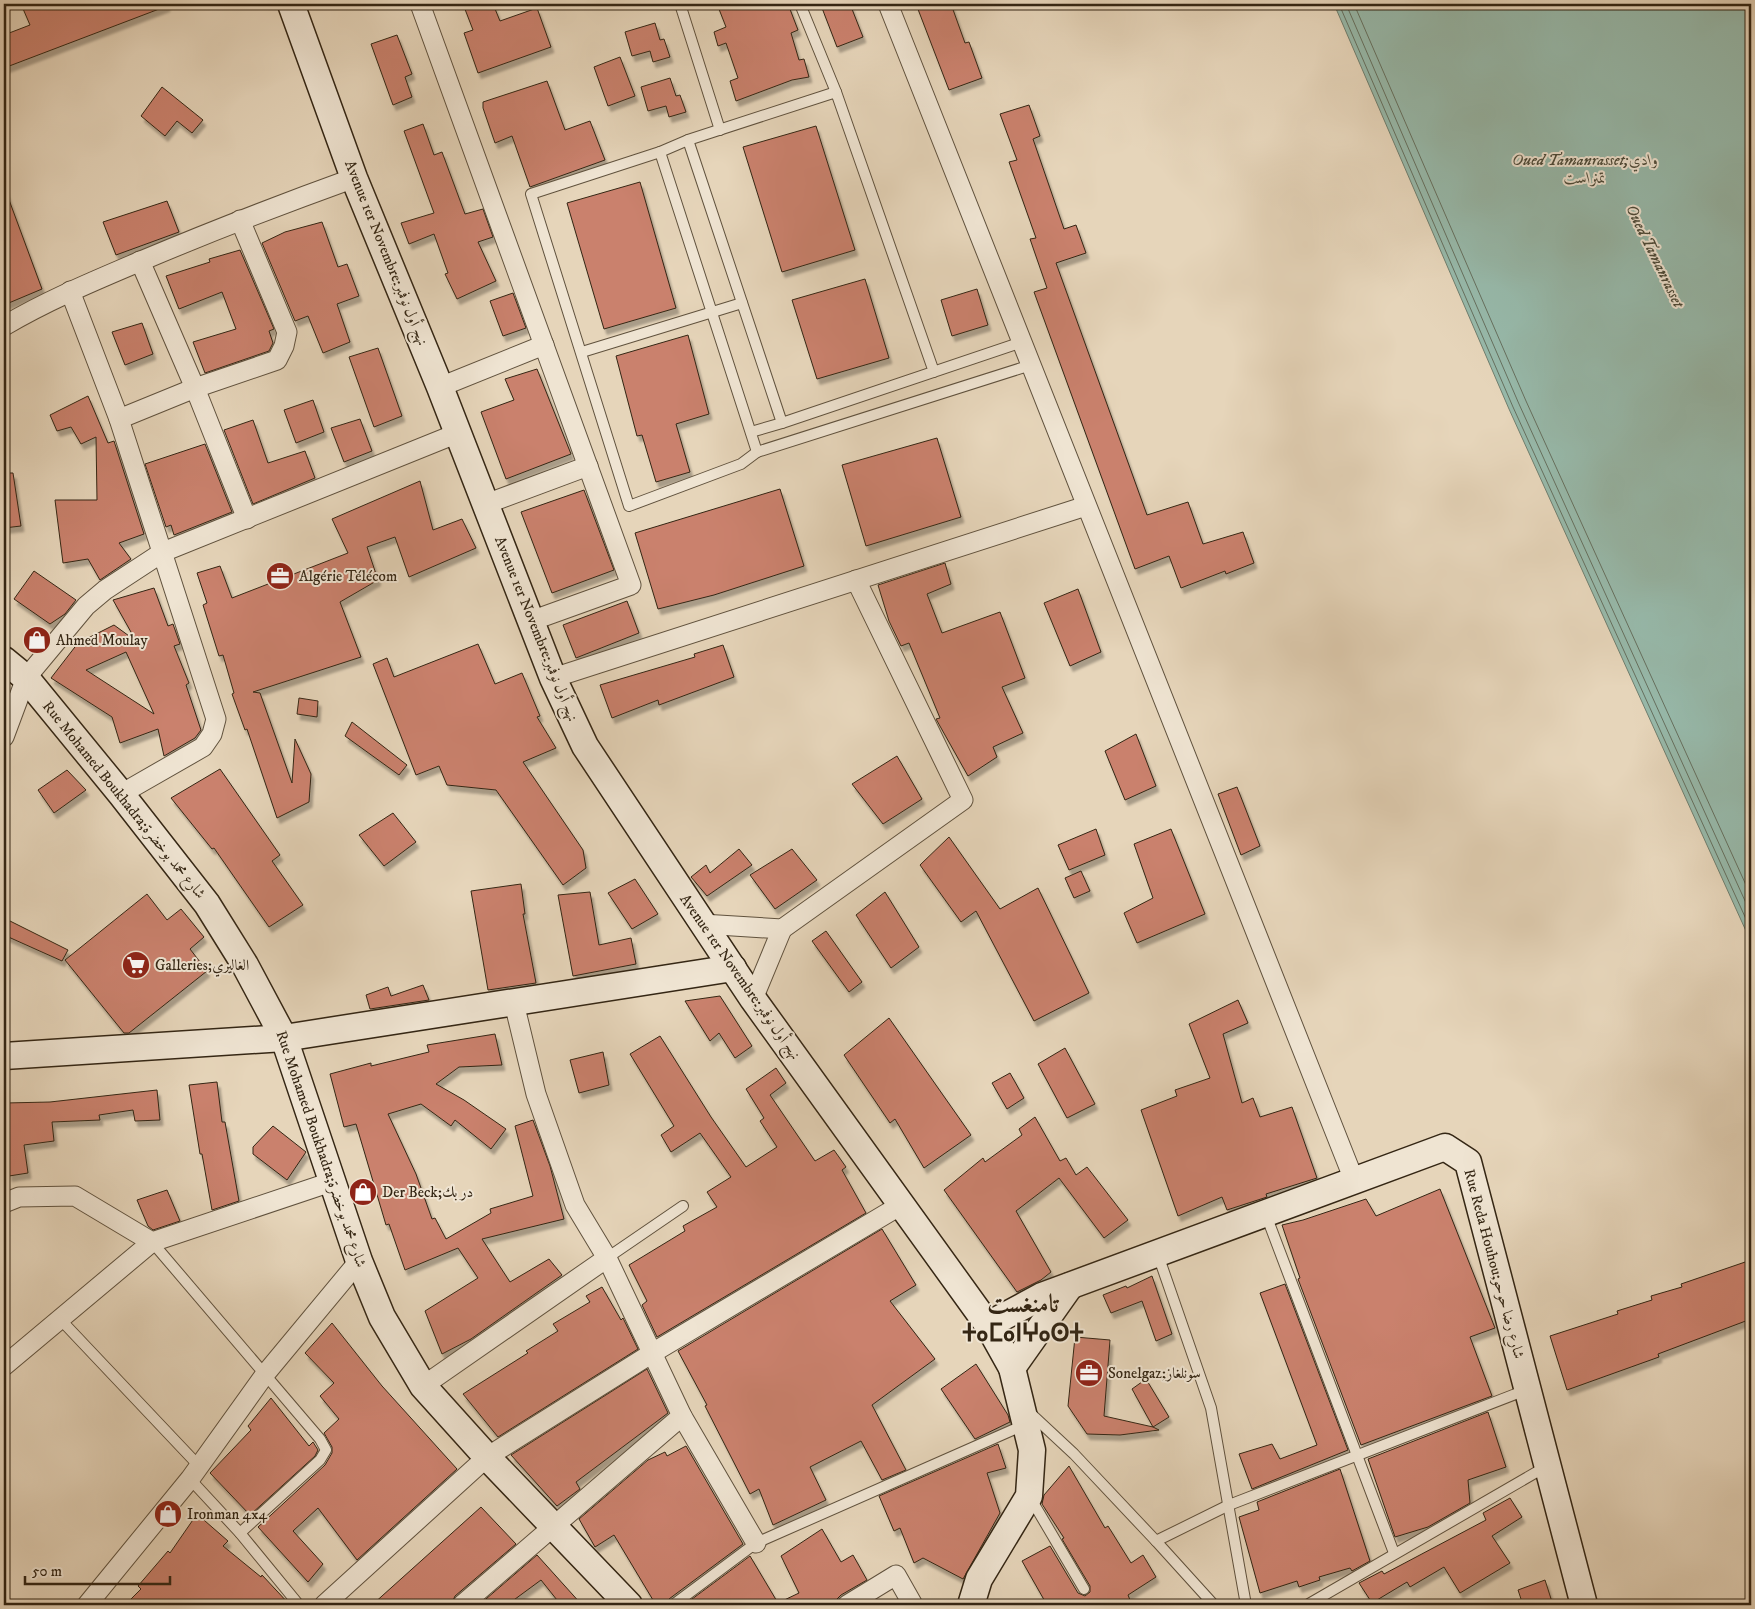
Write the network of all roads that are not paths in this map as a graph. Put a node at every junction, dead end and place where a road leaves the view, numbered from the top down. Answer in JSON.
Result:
{"nodes":[{"id":1,"x":291,"y":4,"type":"edge"},
{"id":2,"x":420,"y":4,"type":"edge"},
{"id":3,"x":680,"y":4,"type":"edge"},
{"id":4,"x":800,"y":4,"type":"edge"},
{"id":5,"x":888,"y":4,"type":"edge"},
{"id":6,"x":836,"y":92,"type":"junction"},
{"id":7,"x":720,"y":130,"type":"junction"},
{"id":8,"x":688,"y":140,"type":"junction"},
{"id":9,"x":660,"y":152,"type":"junction"},
{"id":10,"x":354,"y":178,"type":"junction"},
{"id":11,"x":240,"y":220,"type":"junction"},
{"id":12,"x":140,"y":261,"type":"junction"},
{"id":13,"x":70,"y":291,"type":"junction"},
{"id":14,"x":742,"y":303,"type":"junction"},
{"id":15,"x":712,"y":312,"type":"junction"},
{"id":16,"x":4,"y":326,"type":"edge"},
{"id":17,"x":1022,"y":342,"type":"junction"},
{"id":18,"x":544,"y":345,"type":"junction"},
{"id":19,"x":582,"y":352,"type":"junction"},
{"id":20,"x":1031,"y":366,"type":"junction"},
{"id":21,"x":934,"y":372,"type":"junction"},
{"id":22,"x":440,"y":387,"type":"junction"},
{"id":23,"x":195,"y":388,"type":"junction"},
{"id":24,"x":118,"y":419,"type":"junction"},
{"id":25,"x":782,"y":423,"type":"junction"},
{"id":26,"x":751,"y":432,"type":"junction"},
{"id":27,"x":458,"y":433,"type":"junction"},
{"id":28,"x":757,"y":452,"type":"junction"},
{"id":29,"x":588,"y":466,"type":"junction"},
{"id":30,"x":486,"y":504,"type":"junction"},
{"id":31,"x":1086,"y":506,"type":"junction"},
{"id":32,"x":247,"y":519,"type":"junction"},
{"id":33,"x":163,"y":552,"type":"junction"},
{"id":34,"x":856,"y":580,"type":"junction"},
{"id":35,"x":531,"y":621,"type":"junction"},
{"id":36,"x":4,"y":660,"type":"edge"},
{"id":37,"x":26,"y":678,"type":"junction"},
{"id":38,"x":553,"y":678,"type":"junction"},
{"id":39,"x":4,"y":737,"type":"edge"},
{"id":40,"x":121,"y":794,"type":"junction"},
{"id":41,"x":702,"y":924,"type":"junction"},
{"id":42,"x":782,"y":929,"type":"junction"},
{"id":43,"x":733,"y":968,"type":"junction"},
{"id":44,"x":753,"y":999,"type":"junction"},
{"id":45,"x":514,"y":1003,"type":"junction"},
{"id":46,"x":284,"y":1038,"type":"junction"},
{"id":47,"x":4,"y":1056,"type":"edge"},
{"id":48,"x":1354,"y":1180,"type":"junction"},
{"id":49,"x":334,"y":1181,"type":"junction"},
{"id":50,"x":4,"y":1202,"type":"edge"},
{"id":51,"x":901,"y":1205,"type":"junction"},
{"id":52,"x":683,"y":1206,"type":"dead end"},
{"id":53,"x":1266,"y":1214,"type":"junction"},
{"id":54,"x":152,"y":1242,"type":"junction"},
{"id":55,"x":1158,"y":1255,"type":"junction"},
{"id":56,"x":607,"y":1258,"type":"junction"},
{"id":57,"x":359,"y":1261,"type":"junction"},
{"id":58,"x":1070,"y":1286,"type":"junction"},
{"id":59,"x":60,"y":1319,"type":"junction"},
{"id":60,"x":988,"y":1325,"type":"junction"},
{"id":61,"x":654,"y":1352,"type":"junction"},
{"id":62,"x":4,"y":1366,"type":"edge"},
{"id":63,"x":1012,"y":1368,"type":"junction"},
{"id":64,"x":266,"y":1373,"type":"junction"},
{"id":65,"x":423,"y":1386,"type":"junction"},
{"id":66,"x":1527,"y":1390,"type":"junction"},
{"id":67,"x":1024,"y":1414,"type":"junction"},
{"id":68,"x":682,"y":1416,"type":"junction"},
{"id":69,"x":1356,"y":1456,"type":"junction"},
{"id":70,"x":487,"y":1457,"type":"junction"},
{"id":71,"x":1548,"y":1465,"type":"junction"},
{"id":72,"x":195,"y":1473,"type":"junction"},
{"id":73,"x":1029,"y":1496,"type":"junction"},
{"id":74,"x":1229,"y":1505,"type":"junction"},
{"id":75,"x":554,"y":1527,"type":"junction"},
{"id":76,"x":240,"y":1533,"type":"junction"},
{"id":77,"x":1156,"y":1541,"type":"junction"},
{"id":78,"x":756,"y":1543,"type":"junction"},
{"id":79,"x":1394,"y":1553,"type":"junction"},
{"id":80,"x":1084,"y":1589,"type":"dead end"},
{"id":81,"x":621,"y":1603,"type":"edge"},
{"id":82,"x":86,"y":1605,"type":"edge"},
{"id":83,"x":299,"y":1605,"type":"edge"},
{"id":84,"x":324,"y":1605,"type":"edge"},
{"id":85,"x":462,"y":1605,"type":"edge"},
{"id":86,"x":673,"y":1605,"type":"edge"},
{"id":87,"x":847,"y":1605,"type":"edge"},
{"id":88,"x":913,"y":1605,"type":"edge"},
{"id":89,"x":971,"y":1605,"type":"edge"},
{"id":90,"x":1213,"y":1605,"type":"edge"},
{"id":91,"x":1246,"y":1605,"type":"edge"},
{"id":92,"x":1308,"y":1605,"type":"edge"},
{"id":93,"x":1584,"y":1605,"type":"edge"}],
"edges":[{"from":1,"to":10,"type":"main road","name":"Avenue 1er Novembre;نهج أول نوفمبر"},
{"from":2,"to":18,"type":"street"},
{"from":3,"to":7,"type":"lane"},
{"from":4,"to":6,"type":"lane"},
{"from":5,"to":17,"type":"street"},
{"from":6,"to":7,"type":"lane"},
{"from":6,"to":21,"type":"lane"},
{"from":7,"to":8,"type":"lane"},
{"from":8,"to":9,"type":"lane"},
{"from":8,"to":14,"type":"lane"},
{"from":9,"to":15,"type":"lane"},
{"from":9,"to":19,"type":"lane"},
{"from":10,"to":11,"type":"street"},
{"from":10,"to":22,"type":"main road","name":"Avenue 1er Novembre;نهج أول نوفمبر"},
{"from":11,"to":12,"type":"street"},
{"from":11,"to":23,"type":"street"},
{"from":12,"to":13,"type":"street"},
{"from":12,"to":23,"type":"street"},
{"from":13,"to":16,"type":"street"},
{"from":13,"to":24,"type":"street"},
{"from":14,"to":15,"type":"lane"},
{"from":14,"to":25,"type":"lane"},
{"from":15,"to":19,"type":"lane"},
{"from":15,"to":26,"type":"lane"},
{"from":17,"to":20,"type":"street"},
{"from":17,"to":21,"type":"lane"},
{"from":18,"to":22,"type":"street"},
{"from":18,"to":29,"type":"street"},
{"from":19,"to":28,"type":"lane"},
{"from":20,"to":28,"type":"lane"},
{"from":20,"to":31,"type":"street"},
{"from":21,"to":25,"type":"lane"},
{"from":22,"to":27,"type":"main road","name":"Avenue 1er Novembre;نهج أول نوفمبر"},
{"from":23,"to":24,"type":"street"},
{"from":23,"to":32,"type":"street"},
{"from":24,"to":33,"type":"street"},
{"from":25,"to":26,"type":"lane"},
{"from":26,"to":28,"type":"lane"},
{"from":27,"to":30,"type":"main road","name":"Avenue 1er Novembre;نهج أول نوفمبر"},
{"from":27,"to":32,"type":"street"},
{"from":29,"to":30,"type":"street"},
{"from":29,"to":35,"type":"street"},
{"from":30,"to":35,"type":"main road","name":"Avenue 1er Novembre;نهج أول نوفمبر"},
{"from":31,"to":34,"type":"street"},
{"from":31,"to":48,"type":"street"},
{"from":32,"to":33,"type":"street"},
{"from":33,"to":37,"type":"street"},
{"from":33,"to":40,"type":"street"},
{"from":34,"to":38,"type":"street"},
{"from":34,"to":42,"type":"street"},
{"from":35,"to":38,"type":"main road","name":"Avenue 1er Novembre;نهج أول نوفمبر"},
{"from":36,"to":37,"type":"main road","name":"Rue Mohamed Boukhadra;شارع محمد بوخضرة"},
{"from":37,"to":39,"type":"street"},
{"from":37,"to":40,"type":"main road","name":"Rue Mohamed Boukhadra;شارع محمد بوخضرة"},
{"from":38,"to":41,"type":"main road","name":"Avenue 1er Novembre;نهج أول نوفمبر"},
{"from":40,"to":46,"type":"main road","name":"Rue Mohamed Boukhadra;شارع محمد بوخضرة"},
{"from":41,"to":42,"type":"street"},
{"from":41,"to":43,"type":"main road","name":"Avenue 1er Novembre;نهج أول نوفمبر"},
{"from":42,"to":44,"type":"street"},
{"from":43,"to":44,"type":"main road","name":"Avenue 1er Novembre;نهج أول نوفمبر"},
{"from":43,"to":45,"type":"main road"},
{"from":44,"to":51,"type":"main road","name":"Avenue 1er Novembre;نهج أول نوفمبر"},
{"from":45,"to":46,"type":"main road"},
{"from":45,"to":56,"type":"street"},
{"from":46,"to":47,"type":"main road"},
{"from":46,"to":49,"type":"main road","name":"Rue Mohamed Boukhadra;شارع محمد بوخضرة"},
{"from":48,"to":53,"type":"main road","name":"Rue Reda Houhou;شارع رضا حوحو"},
{"from":48,"to":66,"type":"main road","name":"Rue Reda Houhou;شارع رضا حوحو"},
{"from":49,"to":54,"type":"street"},
{"from":49,"to":57,"type":"main road","name":"Rue Mohamed Boukhadra;شارع محمد بوخضرة"},
{"from":50,"to":54,"type":"street"},
{"from":51,"to":60,"type":"main road","name":"Avenue 1er Novembre;نهج أول نوفمبر"},
{"from":51,"to":61,"type":"street"},
{"from":52,"to":56,"type":"lane"},
{"from":53,"to":55,"type":"main road","name":"Rue Reda Houhou;شارع رضا حوحو"},
{"from":53,"to":69,"type":"lane"},
{"from":54,"to":59,"type":"street"},
{"from":54,"to":64,"type":"lane"},
{"from":55,"to":58,"type":"main road","name":"Rue Reda Houhou;شارع رضا حوحو"},
{"from":55,"to":74,"type":"lane"},
{"from":56,"to":61,"type":"street"},
{"from":56,"to":65,"type":"street"},
{"from":57,"to":64,"type":"street"},
{"from":57,"to":65,"type":"main road","name":"Rue Mohamed Boukhadra;شارع محمد بوخضرة"},
{"from":58,"to":60,"type":"main road","name":"Rue Reda Houhou;شارع رضا حوحو"},
{"from":58,"to":63,"type":"main road"},
{"from":59,"to":62,"type":"street"},
{"from":59,"to":72,"type":"lane"},
{"from":60,"to":63,"type":"main road","name":"Avenue 1er Novembre;نهج أول نوفمبر"},
{"from":61,"to":68,"type":"street"},
{"from":61,"to":70,"type":"street"},
{"from":63,"to":67,"type":"main road","name":"Avenue 1er Novembre;نهج أول نوفمبر"},
{"from":64,"to":72,"type":"street"},
{"from":64,"to":76,"type":"lane"},
{"from":65,"to":70,"type":"main road","name":"Rue Mohamed Boukhadra;شارع محمد بوخضرة"},
{"from":66,"to":69,"type":"lane"},
{"from":66,"to":71,"type":"main road","name":"Rue Reda Houhou;شارع رضا حوحو"},
{"from":67,"to":73,"type":"main road","name":"Avenue 1er Novembre;نهج أول نوفمبر"},
{"from":67,"to":77,"type":"lane"},
{"from":67,"to":78,"type":"lane"},
{"from":68,"to":75,"type":"street"},
{"from":68,"to":78,"type":"street"},
{"from":69,"to":74,"type":"lane"},
{"from":69,"to":79,"type":"lane"},
{"from":70,"to":75,"type":"main road","name":"Rue Mohamed Boukhadra;شارع محمد بوخضرة"},
{"from":70,"to":84,"type":"street"},
{"from":71,"to":79,"type":"lane"},
{"from":71,"to":93,"type":"main road","name":"Rue Reda Houhou;شارع رضا حوحو"},
{"from":72,"to":76,"type":"lane"},
{"from":72,"to":82,"type":"street"},
{"from":73,"to":80,"type":"lane"},
{"from":73,"to":89,"type":"main road"},
{"from":74,"to":77,"type":"lane"},
{"from":74,"to":91,"type":"lane"},
{"from":75,"to":81,"type":"main road","name":"Rue Mohamed Boukhadra;شارع محمد بوخضرة"},
{"from":75,"to":85,"type":"street"},
{"from":76,"to":83,"type":"lane"},
{"from":77,"to":90,"type":"lane"},
{"from":78,"to":86,"type":"lane"},
{"from":79,"to":92,"type":"lane"},
{"from":87,"to":88,"type":"street"}]}
